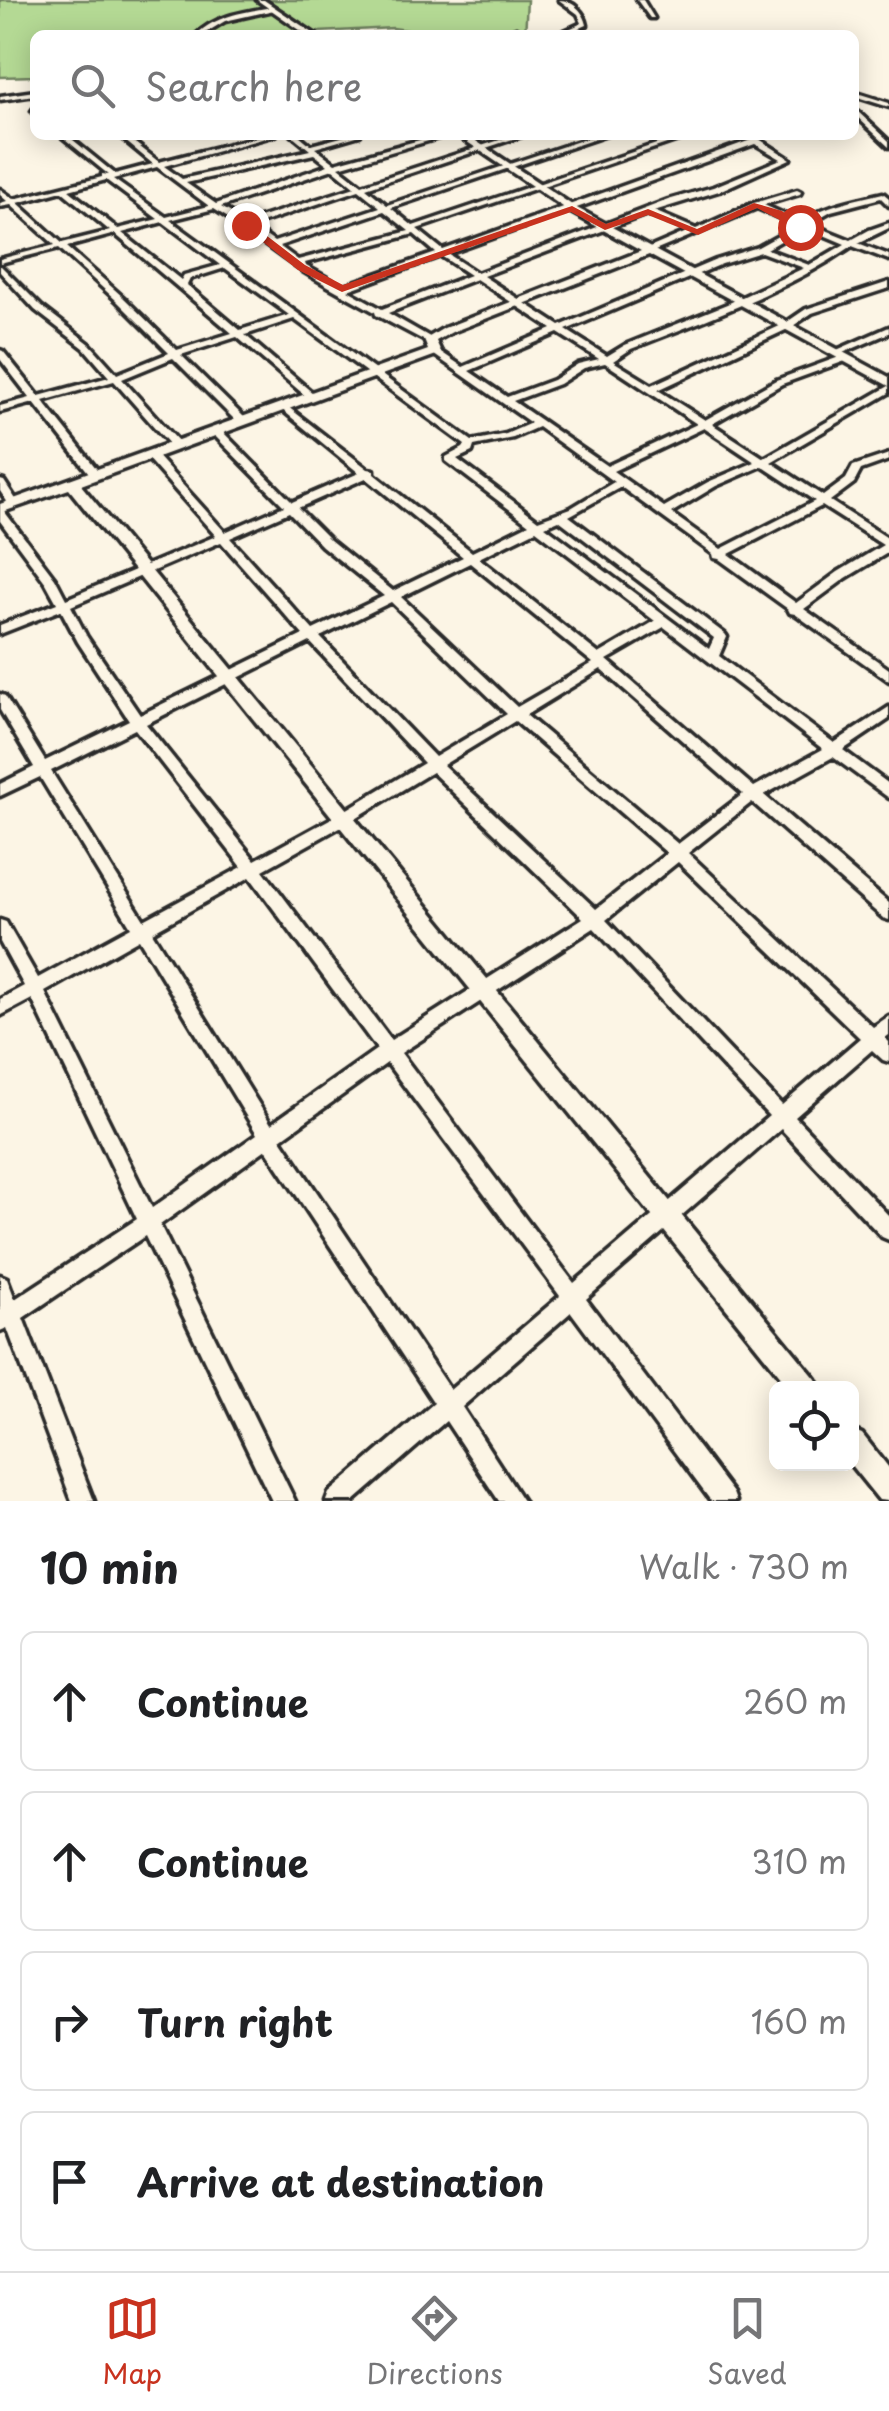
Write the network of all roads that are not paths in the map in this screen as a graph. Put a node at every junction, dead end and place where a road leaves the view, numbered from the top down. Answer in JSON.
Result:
{"nodes":[{"id":1,"x":260,"y":0,"type":"edge"},
{"id":2,"x":562,"y":0,"type":"edge"},
{"id":3,"x":640,"y":0,"type":"edge"},
{"id":4,"x":272,"y":8,"type":"junction"},
{"id":5,"x":652,"y":16,"type":"dead end"},
{"id":6,"x":583,"y":28,"type":"junction"},
{"id":7,"x":202,"y":30,"type":"edge"},
{"id":8,"x":305,"y":30,"type":"edge"},
{"id":9,"x":576,"y":30,"type":"edge"},
{"id":10,"x":587,"y":30,"type":"edge"},
{"id":11,"x":30,"y":94,"type":"edge"},
{"id":12,"x":859,"y":96,"type":"edge"},
{"id":13,"x":0,"y":98,"type":"edge"},
{"id":14,"x":889,"y":105,"type":"edge"},
{"id":15,"x":859,"y":115,"type":"edge"},
{"id":16,"x":69,"y":140,"type":"edge"},
{"id":17,"x":128,"y":140,"type":"edge"},
{"id":18,"x":253,"y":140,"type":"edge"},
{"id":19,"x":302,"y":140,"type":"edge"},
{"id":20,"x":341,"y":140,"type":"edge"},
{"id":21,"x":428,"y":140,"type":"edge"},
{"id":22,"x":469,"y":140,"type":"edge"},
{"id":23,"x":508,"y":140,"type":"edge"},
{"id":24,"x":589,"y":140,"type":"edge"},
{"id":25,"x":675,"y":140,"type":"edge"},
{"id":26,"x":747,"y":140,"type":"edge"},
{"id":27,"x":755,"y":140,"type":"edge"},
{"id":28,"x":889,"y":145,"type":"edge"},
{"id":29,"x":314,"y":149,"type":"junction"},
{"id":30,"x":482,"y":149,"type":"junction"},
{"id":31,"x":158,"y":165,"type":"junction"},
{"id":32,"x":336,"y":165,"type":"junction"},
{"id":33,"x":509,"y":167,"type":"junction"},
{"id":34,"x":108,"y":175,"type":"junction"},
{"id":35,"x":179,"y":182,"type":"junction"},
{"id":36,"x":539,"y":187,"type":"junction"},
{"id":37,"x":64,"y":189,"type":"junction"},
{"id":38,"x":362,"y":189,"type":"junction"},
{"id":39,"x":0,"y":191,"type":"edge"},
{"id":40,"x":797,"y":192,"type":"dead end"},
{"id":41,"x":12,"y":202,"type":"junction"},
{"id":42,"x":889,"y":204,"type":"edge"},
{"id":43,"x":0,"y":205,"type":"edge"},
{"id":44,"x":757,"y":205,"type":"junction"},
{"id":45,"x":214,"y":206,"type":"junction"},
{"id":46,"x":388,"y":208,"type":"junction"},
{"id":47,"x":572,"y":209,"type":"junction"},
{"id":48,"x":648,"y":212,"type":"junction"},
{"id":49,"x":166,"y":220,"type":"junction"},
{"id":50,"x":246,"y":225,"type":"junction"},
{"id":51,"x":889,"y":225,"type":"edge"},
{"id":52,"x":605,"y":227,"type":"junction"},
{"id":53,"x":800,"y":227,"type":"junction"},
{"id":54,"x":414,"y":230,"type":"junction"},
{"id":55,"x":112,"y":231,"type":"junction"},
{"id":56,"x":698,"y":232,"type":"junction"},
{"id":57,"x":852,"y":244,"type":"junction"},
{"id":58,"x":56,"y":245,"type":"junction"},
{"id":59,"x":272,"y":246,"type":"junction"},
{"id":60,"x":761,"y":249,"type":"junction"},
{"id":61,"x":650,"y":251,"type":"junction"},
{"id":62,"x":443,"y":254,"type":"junction"},
{"id":63,"x":889,"y":258,"type":"edge"},
{"id":64,"x":0,"y":264,"type":"edge"},
{"id":65,"x":228,"y":264,"type":"junction"},
{"id":66,"x":807,"y":266,"type":"junction"},
{"id":67,"x":302,"y":268,"type":"junction"},
{"id":68,"x":692,"y":274,"type":"junction"},
{"id":69,"x":478,"y":277,"type":"junction"},
{"id":70,"x":182,"y":284,"type":"junction"},
{"id":71,"x":889,"y":285,"type":"edge"},
{"id":72,"x":342,"y":289,"type":"junction"},
{"id":73,"x":737,"y":299,"type":"junction"},
{"id":74,"x":516,"y":301,"type":"junction"},
{"id":75,"x":379,"y":312,"type":"junction"},
{"id":76,"x":294,"y":316,"type":"junction"},
{"id":77,"x":787,"y":326,"type":"junction"},
{"id":78,"x":559,"y":329,"type":"junction"},
{"id":79,"x":889,"y":330,"type":"edge"},
{"id":80,"x":241,"y":336,"type":"junction"},
{"id":81,"x":432,"y":346,"type":"junction"},
{"id":82,"x":0,"y":353,"type":"edge"},
{"id":83,"x":172,"y":355,"type":"junction"},
{"id":84,"x":840,"y":356,"type":"junction"},
{"id":85,"x":608,"y":360,"type":"junction"},
{"id":86,"x":463,"y":370,"type":"junction"},
{"id":87,"x":375,"y":374,"type":"junction"},
{"id":88,"x":115,"y":378,"type":"junction"},
{"id":89,"x":889,"y":385,"type":"edge"},
{"id":90,"x":652,"y":389,"type":"junction"},
{"id":91,"x":310,"y":396,"type":"junction"},
{"id":92,"x":37,"y":398,"type":"junction"},
{"id":93,"x":508,"y":400,"type":"junction"},
{"id":94,"x":283,"y":406,"type":"junction"},
{"id":95,"x":0,"y":409,"type":"edge"},
{"id":96,"x":242,"y":421,"type":"junction"},
{"id":97,"x":703,"y":422,"type":"junction"},
{"id":98,"x":537,"y":424,"type":"junction"},
{"id":99,"x":216,"y":431,"type":"junction"},
{"id":100,"x":175,"y":444,"type":"junction"},
{"id":101,"x":470,"y":444,"type":"junction"},
{"id":102,"x":150,"y":455,"type":"junction"},
{"id":103,"x":889,"y":457,"type":"edge"},
{"id":104,"x":766,"y":462,"type":"junction"},
{"id":105,"x":604,"y":471,"type":"junction"},
{"id":106,"x":370,"y":472,"type":"junction"},
{"id":107,"x":96,"y":475,"type":"junction"},
{"id":108,"x":0,"y":483,"type":"edge"},
{"id":109,"x":620,"y":483,"type":"junction"},
{"id":110,"x":72,"y":484,"type":"junction"},
{"id":111,"x":823,"y":501,"type":"junction"},
{"id":112,"x":291,"y":507,"type":"junction"},
{"id":113,"x":4,"y":509,"type":"edge"},
{"id":114,"x":664,"y":512,"type":"junction"},
{"id":115,"x":561,"y":516,"type":"junction"},
{"id":116,"x":539,"y":524,"type":"junction"},
{"id":117,"x":221,"y":538,"type":"junction"},
{"id":118,"x":889,"y":546,"type":"edge"},
{"id":119,"x":718,"y":555,"type":"junction"},
{"id":120,"x":472,"y":557,"type":"junction"},
{"id":121,"x":144,"y":572,"type":"junction"},
{"id":122,"x":394,"y":597,"type":"junction"},
{"id":123,"x":62,"y":606,"type":"junction"},
{"id":124,"x":794,"y":610,"type":"junction"},
{"id":125,"x":665,"y":621,"type":"junction"},
{"id":126,"x":0,"y":630,"type":"edge"},
{"id":127,"x":313,"y":638,"type":"junction"},
{"id":128,"x":712,"y":657,"type":"junction"},
{"id":129,"x":600,"y":662,"type":"junction"},
{"id":130,"x":889,"y":676,"type":"edge"},
{"id":131,"x":231,"y":680,"type":"junction"},
{"id":132,"x":0,"y":699,"type":"edge"},
{"id":133,"x":889,"y":712,"type":"edge"},
{"id":134,"x":518,"y":716,"type":"junction"},
{"id":135,"x":138,"y":723,"type":"junction"},
{"id":136,"x":833,"y":750,"type":"junction"},
{"id":137,"x":434,"y":765,"type":"junction"},
{"id":138,"x":43,"y":769,"type":"junction"},
{"id":139,"x":0,"y":790,"type":"edge"},
{"id":140,"x":889,"y":792,"type":"edge"},
{"id":141,"x":750,"y":796,"type":"junction"},
{"id":142,"x":344,"y":818,"type":"junction"},
{"id":143,"x":680,"y":855,"type":"junction"},
{"id":144,"x":252,"y":868,"type":"junction"},
{"id":145,"x":889,"y":913,"type":"edge"},
{"id":146,"x":595,"y":919,"type":"junction"},
{"id":147,"x":0,"y":927,"type":"edge"},
{"id":148,"x":140,"y":932,"type":"junction"},
{"id":149,"x":35,"y":989,"type":"junction"},
{"id":150,"x":483,"y":990,"type":"junction"},
{"id":151,"x":0,"y":1008,"type":"edge"},
{"id":152,"x":889,"y":1024,"type":"edge"},
{"id":153,"x":874,"y":1040,"type":"junction"},
{"id":154,"x":388,"y":1052,"type":"junction"},
{"id":155,"x":889,"y":1054,"type":"edge"},
{"id":156,"x":782,"y":1117,"type":"junction"},
{"id":157,"x":268,"y":1136,"type":"junction"},
{"id":158,"x":667,"y":1216,"type":"junction"},
{"id":159,"x":148,"y":1224,"type":"junction"},
{"id":160,"x":889,"y":1230,"type":"edge"},
{"id":161,"x":0,"y":1285,"type":"edge"},
{"id":162,"x":575,"y":1298,"type":"junction"},
{"id":163,"x":5,"y":1318,"type":"edge"},
{"id":164,"x":801,"y":1381,"type":"edge"},
{"id":165,"x":448,"y":1404,"type":"junction"},
{"id":166,"x":859,"y":1453,"type":"edge"},
{"id":167,"x":889,"y":1490,"type":"edge"},
{"id":168,"x":83,"y":1501,"type":"edge"},
{"id":169,"x":284,"y":1501,"type":"edge"},
{"id":170,"x":337,"y":1501,"type":"edge"},
{"id":171,"x":512,"y":1501,"type":"edge"},
{"id":172,"x":725,"y":1501,"type":"edge"}],
"edges":[{"from":1,"to":4,"type":"street"},
{"from":2,"to":6,"type":"street"},
{"from":3,"to":5,"type":"street"},
{"from":4,"to":7,"type":"street"},
{"from":4,"to":8,"type":"street"},
{"from":6,"to":9,"type":"street"},
{"from":6,"to":10,"type":"street"},
{"from":11,"to":13,"type":"street"},
{"from":12,"to":14,"type":"street"},
{"from":15,"to":28,"type":"street"},
{"from":16,"to":34,"type":"street"},
{"from":17,"to":31,"type":"street"},
{"from":18,"to":31,"type":"street"},
{"from":19,"to":29,"type":"street"},
{"from":20,"to":29,"type":"street"},
{"from":21,"to":32,"type":"street"},
{"from":22,"to":30,"type":"street"},
{"from":23,"to":30,"type":"street"},
{"from":24,"to":33,"type":"street"},
{"from":25,"to":36,"type":"street"},
{"from":26,"to":47,"type":"street"},
{"from":27,"to":48,"type":"street"},
{"from":29,"to":32,"type":"street"},
{"from":29,"to":35,"type":"street"},
{"from":30,"to":33,"type":"street"},
{"from":30,"to":38,"type":"street"},
{"from":31,"to":34,"type":"street"},
{"from":31,"to":35,"type":"street"},
{"from":32,"to":38,"type":"street"},
{"from":32,"to":45,"type":"street"},
{"from":33,"to":36,"type":"street"},
{"from":33,"to":46,"type":"street"},
{"from":34,"to":37,"type":"street"},
{"from":34,"to":49,"type":"street"},
{"from":35,"to":45,"type":"street"},
{"from":36,"to":47,"type":"street"},
{"from":36,"to":54,"type":"street"},
{"from":37,"to":41,"type":"street"},
{"from":37,"to":55,"type":"street"},
{"from":38,"to":46,"type":"street"},
{"from":38,"to":50,"type":"street"},
{"from":39,"to":41,"type":"street"},
{"from":40,"to":44,"type":"street"},
{"from":41,"to":43,"type":"street"},
{"from":41,"to":58,"type":"street"},
{"from":42,"to":53,"type":"street"},
{"from":44,"to":53,"type":"street"},
{"from":44,"to":56,"type":"street"},
{"from":45,"to":49,"type":"street"},
{"from":45,"to":50,"type":"street"},
{"from":46,"to":54,"type":"street"},
{"from":46,"to":59,"type":"street"},
{"from":47,"to":52,"type":"street"},
{"from":47,"to":62,"type":"street"},
{"from":48,"to":52,"type":"street"},
{"from":48,"to":56,"type":"street"},
{"from":49,"to":55,"type":"street"},
{"from":49,"to":65,"type":"street"},
{"from":50,"to":59,"type":"street"},
{"from":51,"to":57,"type":"street"},
{"from":52,"to":61,"type":"street"},
{"from":52,"to":69,"type":"street"},
{"from":53,"to":57,"type":"street"},
{"from":53,"to":60,"type":"street"},
{"from":54,"to":62,"type":"street"},
{"from":54,"to":67,"type":"street"},
{"from":55,"to":58,"type":"street"},
{"from":55,"to":70,"type":"street"},
{"from":56,"to":61,"type":"street"},
{"from":57,"to":63,"type":"street"},
{"from":57,"to":66,"type":"street"},
{"from":58,"to":64,"type":"street"},
{"from":58,"to":83,"type":"street"},
{"from":59,"to":67,"type":"street"},
{"from":60,"to":66,"type":"street"},
{"from":60,"to":68,"type":"street"},
{"from":61,"to":68,"type":"street"},
{"from":61,"to":74,"type":"street"},
{"from":62,"to":69,"type":"street"},
{"from":62,"to":72,"type":"street"},
{"from":64,"to":88,"type":"street"},
{"from":65,"to":70,"type":"street"},
{"from":65,"to":76,"type":"street"},
{"from":66,"to":73,"type":"street"},
{"from":67,"to":72,"type":"street"},
{"from":68,"to":73,"type":"street"},
{"from":68,"to":78,"type":"street"},
{"from":69,"to":74,"type":"street"},
{"from":69,"to":75,"type":"street"},
{"from":70,"to":80,"type":"street"},
{"from":71,"to":77,"type":"street"},
{"from":72,"to":75,"type":"street"},
{"from":73,"to":77,"type":"street"},
{"from":73,"to":85,"type":"street"},
{"from":74,"to":78,"type":"street"},
{"from":74,"to":81,"type":"street"},
{"from":75,"to":81,"type":"street"},
{"from":76,"to":80,"type":"street"},
{"from":76,"to":87,"type":"street"},
{"from":77,"to":84,"type":"street"},
{"from":77,"to":90,"type":"street"},
{"from":78,"to":85,"type":"street"},
{"from":78,"to":86,"type":"street"},
{"from":79,"to":84,"type":"street"},
{"from":80,"to":83,"type":"street"},
{"from":80,"to":91,"type":"street"},
{"from":81,"to":86,"type":"street"},
{"from":81,"to":87,"type":"street"},
{"from":82,"to":92,"type":"street"},
{"from":83,"to":88,"type":"street"},
{"from":83,"to":96,"type":"street"},
{"from":84,"to":89,"type":"street"},
{"from":84,"to":97,"type":"street"},
{"from":85,"to":90,"type":"street"},
{"from":85,"to":93,"type":"street"},
{"from":86,"to":93,"type":"street"},
{"from":87,"to":91,"type":"street"},
{"from":87,"to":101,"type":"street"},
{"from":88,"to":92,"type":"street"},
{"from":88,"to":100,"type":"street"},
{"from":89,"to":104,"type":"street"},
{"from":90,"to":97,"type":"street"},
{"from":91,"to":94,"type":"street"},
{"from":92,"to":95,"type":"street"},
{"from":92,"to":107,"type":"street"},
{"from":93,"to":98,"type":"street"},
{"from":94,"to":96,"type":"street"},
{"from":94,"to":106,"type":"street"},
{"from":96,"to":99,"type":"street"},
{"from":97,"to":104,"type":"street"},
{"from":97,"to":105,"type":"street"},
{"from":98,"to":101,"type":"street"},
{"from":98,"to":105,"type":"street"},
{"from":99,"to":100,"type":"street"},
{"from":99,"to":112,"type":"street"},
{"from":100,"to":102,"type":"street"},
{"from":101,"to":116,"type":"street"},
{"from":102,"to":107,"type":"street"},
{"from":102,"to":117,"type":"street"},
{"from":103,"to":111,"type":"street"},
{"from":104,"to":111,"type":"street"},
{"from":104,"to":114,"type":"street"},
{"from":105,"to":109,"type":"street"},
{"from":106,"to":112,"type":"street"},
{"from":106,"to":120,"type":"street"},
{"from":107,"to":110,"type":"street"},
{"from":108,"to":113,"type":"street"},
{"from":109,"to":114,"type":"street"},
{"from":109,"to":115,"type":"street"},
{"from":110,"to":113,"type":"street"},
{"from":110,"to":121,"type":"street"},
{"from":111,"to":118,"type":"street"},
{"from":111,"to":119,"type":"street"},
{"from":112,"to":117,"type":"street"},
{"from":112,"to":122,"type":"street"},
{"from":113,"to":123,"type":"street"},
{"from":114,"to":119,"type":"street"},
{"from":115,"to":116,"type":"street"},
{"from":115,"to":128,"type":"street"},
{"from":116,"to":120,"type":"street"},
{"from":116,"to":125,"type":"street"},
{"from":117,"to":121,"type":"street"},
{"from":117,"to":127,"type":"street"},
{"from":118,"to":124,"type":"street"},
{"from":119,"to":124,"type":"street"},
{"from":120,"to":122,"type":"street"},
{"from":120,"to":129,"type":"street"},
{"from":121,"to":123,"type":"street"},
{"from":121,"to":131,"type":"street"},
{"from":122,"to":127,"type":"street"},
{"from":122,"to":134,"type":"street"},
{"from":123,"to":126,"type":"street"},
{"from":123,"to":135,"type":"street"},
{"from":124,"to":130,"type":"street"},
{"from":125,"to":128,"type":"street"},
{"from":125,"to":129,"type":"street"},
{"from":127,"to":131,"type":"street"},
{"from":127,"to":137,"type":"street"},
{"from":128,"to":136,"type":"street"},
{"from":129,"to":134,"type":"street"},
{"from":129,"to":141,"type":"street"},
{"from":131,"to":135,"type":"street"},
{"from":131,"to":142,"type":"street"},
{"from":132,"to":138,"type":"street"},
{"from":133,"to":136,"type":"street"},
{"from":134,"to":137,"type":"street"},
{"from":134,"to":143,"type":"street"},
{"from":135,"to":138,"type":"street"},
{"from":135,"to":144,"type":"street"},
{"from":136,"to":140,"type":"street"},
{"from":136,"to":141,"type":"street"},
{"from":137,"to":142,"type":"street"},
{"from":137,"to":146,"type":"street"},
{"from":138,"to":139,"type":"street"},
{"from":138,"to":148,"type":"street"},
{"from":141,"to":143,"type":"street"},
{"from":141,"to":145,"type":"street"},
{"from":142,"to":144,"type":"street"},
{"from":142,"to":150,"type":"street"},
{"from":143,"to":146,"type":"street"},
{"from":143,"to":153,"type":"street"},
{"from":144,"to":148,"type":"street"},
{"from":144,"to":154,"type":"street"},
{"from":146,"to":150,"type":"street"},
{"from":146,"to":156,"type":"street"},
{"from":147,"to":149,"type":"street"},
{"from":148,"to":149,"type":"street"},
{"from":148,"to":157,"type":"street"},
{"from":149,"to":151,"type":"street"},
{"from":149,"to":159,"type":"street"},
{"from":150,"to":154,"type":"street"},
{"from":150,"to":158,"type":"street"},
{"from":152,"to":153,"type":"street"},
{"from":153,"to":155,"type":"street"},
{"from":153,"to":156,"type":"street"},
{"from":154,"to":157,"type":"street"},
{"from":154,"to":162,"type":"street"},
{"from":156,"to":158,"type":"street"},
{"from":156,"to":160,"type":"street"},
{"from":157,"to":159,"type":"street"},
{"from":157,"to":165,"type":"street"},
{"from":158,"to":162,"type":"street"},
{"from":158,"to":164,"type":"street"},
{"from":159,"to":163,"type":"street"},
{"from":159,"to":169,"type":"street"},
{"from":161,"to":163,"type":"street"},
{"from":162,"to":165,"type":"street"},
{"from":162,"to":172,"type":"street"},
{"from":163,"to":168,"type":"street"},
{"from":165,"to":170,"type":"street"},
{"from":165,"to":171,"type":"street"},
{"from":166,"to":167,"type":"street"}]}
